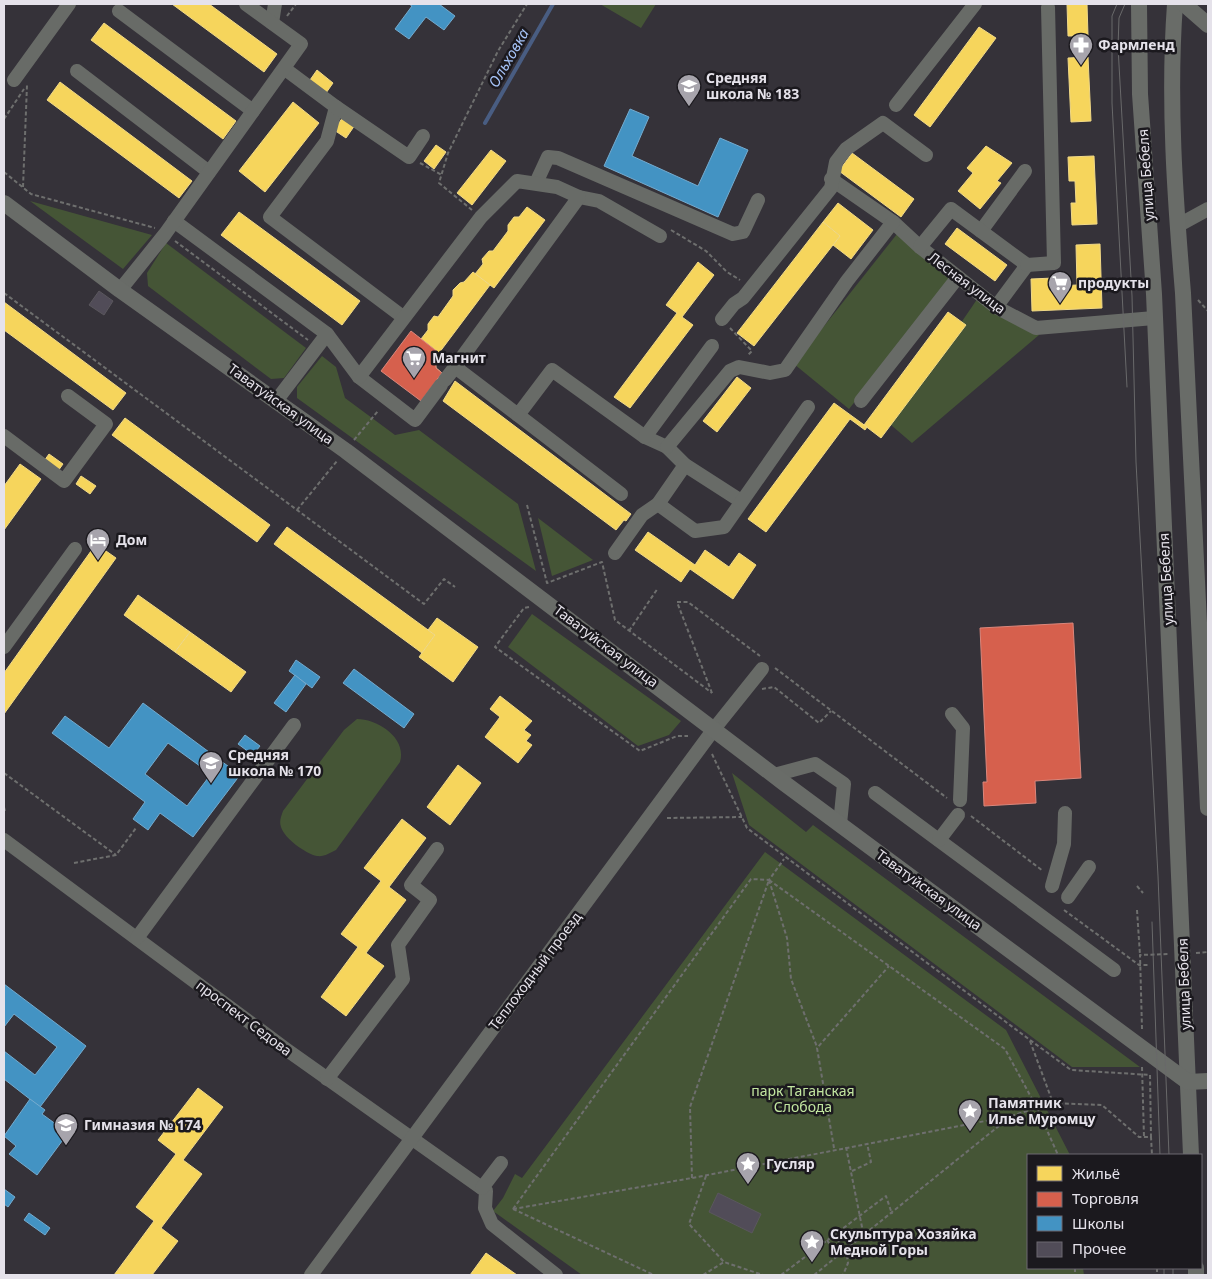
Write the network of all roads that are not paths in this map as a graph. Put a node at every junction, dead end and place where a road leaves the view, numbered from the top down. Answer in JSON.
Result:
{"nodes":[{"id":1,"x":69,"y":4,"type":"edge"},
{"id":2,"x":246,"y":4,"type":"edge"},
{"id":3,"x":275,"y":4,"type":"edge"},
{"id":4,"x":975,"y":4,"type":"edge"},
{"id":5,"x":1139,"y":4,"type":"edge"},
{"id":6,"x":1175,"y":4,"type":"edge"},
{"id":7,"x":1184,"y":4,"type":"edge"},
{"id":8,"x":1048,"y":7,"type":"dead end"},
{"id":9,"x":119,"y":11,"type":"dead end"},
{"id":10,"x":272,"y":23,"type":"junction"},
{"id":11,"x":1208,"y":25,"type":"edge"},
{"id":12,"x":285,"y":69,"type":"junction"},
{"id":13,"x":77,"y":71,"type":"dead end"},
{"id":14,"x":21,"y":82,"type":"road end"},
{"id":15,"x":896,"y":105,"type":"dead end"},
{"id":16,"x":336,"y":107,"type":"junction"},
{"id":17,"x":253,"y":111,"type":"junction"},
{"id":18,"x":423,"y":136,"type":"dead end"},
{"id":19,"x":926,"y":154,"type":"dead end"},
{"id":20,"x":1025,"y":171,"type":"dead end"},
{"id":21,"x":209,"y":172,"type":"junction"},
{"id":22,"x":831,"y":179,"type":"junction"},
{"id":23,"x":536,"y":183,"type":"junction"},
{"id":24,"x":579,"y":197,"type":"junction"},
{"id":25,"x":758,"y":200,"type":"dead end"},
{"id":26,"x":4,"y":203,"type":"edge"},
{"id":27,"x":1208,"y":209,"type":"edge"},
{"id":28,"x":174,"y":220,"type":"junction"},
{"id":29,"x":894,"y":222,"type":"junction"},
{"id":30,"x":1177,"y":226,"type":"junction"},
{"id":31,"x":981,"y":231,"type":"junction"},
{"id":32,"x":660,"y":236,"type":"road end"},
{"id":33,"x":920,"y":248,"type":"junction"},
{"id":34,"x":1027,"y":265,"type":"junction"},
{"id":35,"x":958,"y":277,"type":"junction"},
{"id":36,"x":120,"y":290,"type":"junction"},
{"id":37,"x":996,"y":307,"type":"junction"},
{"id":38,"x":403,"y":317,"type":"junction"},
{"id":39,"x":1154,"y":318,"type":"junction"},
{"id":40,"x":722,"y":319,"type":"road end"},
{"id":41,"x":327,"y":334,"type":"junction"},
{"id":42,"x":712,"y":346,"type":"dead end"},
{"id":43,"x":455,"y":367,"type":"junction"},
{"id":44,"x":359,"y":377,"type":"junction"},
{"id":45,"x":68,"y":396,"type":"dead end"},
{"id":46,"x":276,"y":401,"type":"junction"},
{"id":47,"x":861,"y":401,"type":"dead end"},
{"id":48,"x":808,"y":407,"type":"dead end"},
{"id":49,"x":518,"y":414,"type":"junction"},
{"id":50,"x":4,"y":436,"type":"edge"},
{"id":51,"x":645,"y":437,"type":"junction"},
{"id":52,"x":667,"y":447,"type":"junction"},
{"id":53,"x":684,"y":465,"type":"junction"},
{"id":54,"x":621,"y":494,"type":"dead end"},
{"id":55,"x":741,"y":501,"type":"junction"},
{"id":56,"x":658,"y":504,"type":"junction"},
{"id":57,"x":75,"y":549,"type":"dead end"},
{"id":58,"x":615,"y":554,"type":"dead end"},
{"id":59,"x":4,"y":647,"type":"edge"},
{"id":60,"x":766,"y":665,"type":"road end"},
{"id":61,"x":952,"y":714,"type":"dead end"},
{"id":62,"x":294,"y":725,"type":"dead end"},
{"id":63,"x":714,"y":729,"type":"junction"},
{"id":64,"x":774,"y":775,"type":"junction"},
{"id":65,"x":875,"y":793,"type":"dead end"},
{"id":66,"x":954,"y":799,"type":"road end"},
{"id":67,"x":1208,"y":808,"type":"edge"},
{"id":68,"x":1065,"y":813,"type":"dead end"},
{"id":69,"x":964,"y":816,"type":"road end"},
{"id":70,"x":840,"y":824,"type":"junction"},
{"id":71,"x":4,"y":840,"type":"edge"},
{"id":72,"x":939,"y":840,"type":"junction"},
{"id":73,"x":437,"y":849,"type":"dead end"},
{"id":74,"x":1089,"y":866,"type":"dead end"},
{"id":75,"x":1053,"y":882,"type":"road end"},
{"id":76,"x":1062,"y":901,"type":"road end"},
{"id":77,"x":137,"y":938,"type":"junction"},
{"id":78,"x":1114,"y":970,"type":"dead end"},
{"id":79,"x":327,"y":1079,"type":"junction"},
{"id":80,"x":1208,"y":1081,"type":"edge"},
{"id":81,"x":1188,"y":1082,"type":"junction"},
{"id":82,"x":410,"y":1139,"type":"junction"},
{"id":83,"x":1191,"y":1154,"type":"edge"},
{"id":84,"x":501,"y":1163,"type":"dead end"},
{"id":85,"x":484,"y":1190,"type":"junction"},
{"id":86,"x":311,"y":1275,"type":"edge"},
{"id":87,"x":556,"y":1275,"type":"edge"}],
"edges":[{"from":1,"to":14,"type":"street"},
{"from":2,"to":10,"type":"street"},
{"from":3,"to":10,"type":"street"},
{"from":4,"to":15,"type":"street"},
{"from":5,"to":39,"type":"main road","name":"улица Бебеля"},
{"from":6,"to":30,"type":"main road","name":"улица Бебеля"},
{"from":7,"to":11,"type":"main road"},
{"from":8,"to":34,"type":"street"},
{"from":9,"to":17,"type":"street"},
{"from":10,"to":12,"type":"street"},
{"from":12,"to":16,"type":"street"},
{"from":12,"to":17,"type":"street"},
{"from":13,"to":21,"type":"street"},
{"from":16,"to":18,"type":"street"},
{"from":16,"to":38,"type":"street"},
{"from":17,"to":21,"type":"street"},
{"from":19,"to":22,"type":"street"},
{"from":20,"to":31,"type":"street"},
{"from":21,"to":28,"type":"street"},
{"from":22,"to":29,"type":"street","name":"Лесная улица"},
{"from":22,"to":40,"type":"street"},
{"from":23,"to":24,"type":"street"},
{"from":23,"to":25,"type":"street"},
{"from":23,"to":38,"type":"street"},
{"from":24,"to":32,"type":"street"},
{"from":24,"to":43,"type":"street"},
{"from":26,"to":36,"type":"main road","name":"Таватуйская улица"},
{"from":27,"to":30,"type":"street"},
{"from":28,"to":36,"type":"street"},
{"from":28,"to":41,"type":"street"},
{"from":29,"to":33,"type":"street","name":"Лесная улица"},
{"from":29,"to":52,"type":"street"},
{"from":30,"to":67,"type":"main road","name":"улица Бебеля"},
{"from":31,"to":33,"type":"street"},
{"from":31,"to":34,"type":"street"},
{"from":33,"to":35,"type":"street","name":"Лесная улица"},
{"from":34,"to":37,"type":"street"},
{"from":35,"to":37,"type":"street","name":"Лесная улица"},
{"from":35,"to":47,"type":"street"},
{"from":36,"to":46,"type":"main road","name":"Таватуйская улица"},
{"from":37,"to":39,"type":"street","name":"Лесная улица"},
{"from":38,"to":44,"type":"street"},
{"from":39,"to":81,"type":"main road","name":"улица Бебеля"},
{"from":41,"to":44,"type":"street"},
{"from":41,"to":46,"type":"street"},
{"from":42,"to":51,"type":"street"},
{"from":43,"to":44,"type":"street"},
{"from":43,"to":49,"type":"street"},
{"from":45,"to":50,"type":"street"},
{"from":46,"to":63,"type":"main road","name":"Таватуйская улица"},
{"from":48,"to":55,"type":"street"},
{"from":49,"to":51,"type":"street"},
{"from":49,"to":54,"type":"street"},
{"from":51,"to":52,"type":"street"},
{"from":52,"to":53,"type":"street"},
{"from":53,"to":55,"type":"street"},
{"from":53,"to":56,"type":"street"},
{"from":55,"to":56,"type":"street"},
{"from":56,"to":58,"type":"street"},
{"from":57,"to":59,"type":"street"},
{"from":60,"to":63,"type":"street","name":"Теплоходный проезд"},
{"from":61,"to":66,"type":"street"},
{"from":62,"to":77,"type":"street"},
{"from":63,"to":64,"type":"main road","name":"Таватуйская улица"},
{"from":63,"to":82,"type":"street","name":"Теплоходный проезд"},
{"from":64,"to":70,"type":"main road","name":"Таватуйская улица"},
{"from":64,"to":70,"type":"street"},
{"from":65,"to":72,"type":"street"},
{"from":68,"to":75,"type":"street"},
{"from":69,"to":72,"type":"street"},
{"from":70,"to":81,"type":"main road","name":"Таватуйская улица"},
{"from":71,"to":77,"type":"street","name":"проспект Седова"},
{"from":72,"to":78,"type":"street"},
{"from":73,"to":79,"type":"street"},
{"from":74,"to":76,"type":"street"},
{"from":77,"to":79,"type":"street","name":"проспект Седова"},
{"from":79,"to":82,"type":"street","name":"проспект Седова"},
{"from":80,"to":81,"type":"main road"},
{"from":81,"to":83,"type":"main road","name":"улица Бебеля"},
{"from":82,"to":85,"type":"street","name":"проспект Седова"},
{"from":82,"to":86,"type":"street","name":"Теплоходный проезд"},
{"from":84,"to":85,"type":"street"},
{"from":85,"to":87,"type":"street"}]}
